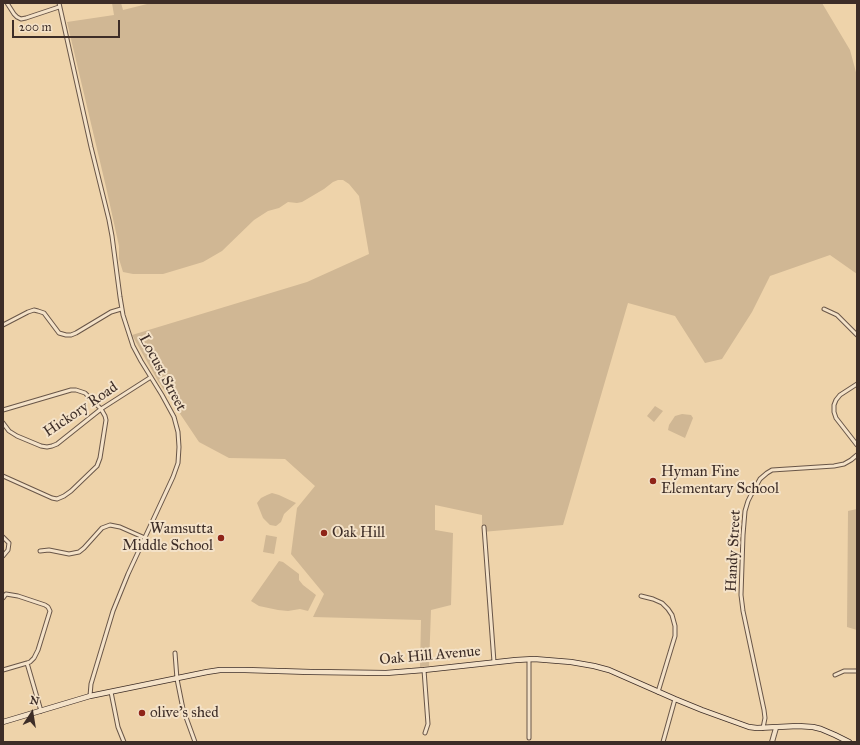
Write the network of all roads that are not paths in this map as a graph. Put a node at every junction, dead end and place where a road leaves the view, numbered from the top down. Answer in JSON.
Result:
{"nodes":[{"id":1,"x":7,"y":3,"type":"edge"},
{"id":2,"x":59,"y":5,"type":"edge"},
{"id":3,"x":824,"y":309,"type":"dead end"},
{"id":4,"x":121,"y":310,"type":"junction"},
{"id":5,"x":3,"y":325,"type":"edge"},
{"id":6,"x":857,"y":335,"type":"edge"},
{"id":7,"x":151,"y":377,"type":"junction"},
{"id":8,"x":857,"y":384,"type":"edge"},
{"id":9,"x":101,"y":409,"type":"junction"},
{"id":10,"x":3,"y":410,"type":"edge"},
{"id":11,"x":3,"y":423,"type":"edge"},
{"id":12,"x":857,"y":446,"type":"edge"},
{"id":13,"x":857,"y":455,"type":"edge"},
{"id":14,"x":3,"y":476,"type":"edge"},
{"id":15,"x":484,"y":527,"type":"dead end"},
{"id":16,"x":3,"y":537,"type":"edge"},
{"id":17,"x":145,"y":538,"type":"junction"},
{"id":18,"x":40,"y":551,"type":"dead end"},
{"id":19,"x":3,"y":556,"type":"edge"},
{"id":20,"x":3,"y":590,"type":"edge"},
{"id":21,"x":6,"y":594,"type":"junction"},
{"id":22,"x":641,"y":596,"type":"dead end"},
{"id":23,"x":3,"y":598,"type":"edge"},
{"id":24,"x":175,"y":653,"type":"dead end"},
{"id":25,"x":528,"y":660,"type":"junction"},
{"id":26,"x":494,"y":662,"type":"junction"},
{"id":27,"x":27,"y":663,"type":"junction"},
{"id":28,"x":3,"y":670,"type":"edge"},
{"id":29,"x":424,"y":670,"type":"junction"},
{"id":30,"x":857,"y":671,"type":"edge"},
{"id":31,"x":835,"y":675,"type":"dead end"},
{"id":32,"x":177,"y":679,"type":"junction"},
{"id":33,"x":111,"y":692,"type":"junction"},
{"id":34,"x":658,"y":692,"type":"junction"},
{"id":35,"x":90,"y":696,"type":"junction"},
{"id":36,"x":675,"y":699,"type":"junction"},
{"id":37,"x":41,"y":711,"type":"junction"},
{"id":38,"x":3,"y":722,"type":"edge"},
{"id":39,"x":763,"y":728,"type":"junction"},
{"id":40,"x":776,"y":728,"type":"junction"},
{"id":41,"x":425,"y":733,"type":"dead end"},
{"id":42,"x":529,"y":738,"type":"dead end"},
{"id":43,"x":124,"y":742,"type":"edge"},
{"id":44,"x":195,"y":742,"type":"edge"},
{"id":45,"x":663,"y":742,"type":"edge"},
{"id":46,"x":772,"y":742,"type":"edge"},
{"id":47,"x":849,"y":742,"type":"edge"}],
"edges":[{"from":1,"to":2,"type":"street"},
{"from":2,"to":4,"type":"street","name":"Locust Street"},
{"from":3,"to":6,"type":"street"},
{"from":4,"to":5,"type":"street"},
{"from":4,"to":7,"type":"street","name":"Locust Street"},
{"from":7,"to":9,"type":"street","name":"Hickory Road"},
{"from":7,"to":17,"type":"street","name":"Locust Street"},
{"from":8,"to":12,"type":"street"},
{"from":9,"to":10,"type":"street"},
{"from":9,"to":11,"type":"street","name":"Hickory Road"},
{"from":9,"to":14,"type":"street"},
{"from":13,"to":39,"type":"street","name":"Handy Street"},
{"from":15,"to":26,"type":"street"},
{"from":16,"to":19,"type":"street"},
{"from":17,"to":18,"type":"street"},
{"from":17,"to":35,"type":"street","name":"Locust Street"},
{"from":20,"to":21,"type":"street"},
{"from":21,"to":23,"type":"street"},
{"from":21,"to":27,"type":"street"},
{"from":22,"to":34,"type":"street"},
{"from":24,"to":32,"type":"street"},
{"from":25,"to":26,"type":"main road","name":"Oak Hill Avenue"},
{"from":25,"to":34,"type":"main road","name":"Oak Hill Avenue"},
{"from":25,"to":42,"type":"street"},
{"from":26,"to":29,"type":"main road","name":"Oak Hill Avenue"},
{"from":27,"to":28,"type":"street"},
{"from":27,"to":37,"type":"street"},
{"from":29,"to":32,"type":"main road","name":"Oak Hill Avenue"},
{"from":29,"to":41,"type":"street"},
{"from":30,"to":31,"type":"street"},
{"from":32,"to":33,"type":"main road","name":"Oak Hill Avenue"},
{"from":32,"to":44,"type":"street"},
{"from":33,"to":35,"type":"main road","name":"Oak Hill Avenue"},
{"from":33,"to":43,"type":"street"},
{"from":34,"to":36,"type":"main road","name":"Oak Hill Avenue"},
{"from":35,"to":37,"type":"main road","name":"Oak Hill Avenue"},
{"from":36,"to":39,"type":"main road","name":"Oak Hill Avenue"},
{"from":36,"to":45,"type":"street"},
{"from":37,"to":38,"type":"main road","name":"Oak Hill Avenue"},
{"from":39,"to":40,"type":"main road","name":"Oak Hill Avenue"},
{"from":40,"to":46,"type":"street"},
{"from":40,"to":47,"type":"main road","name":"Oak Hill Avenue"}]}
